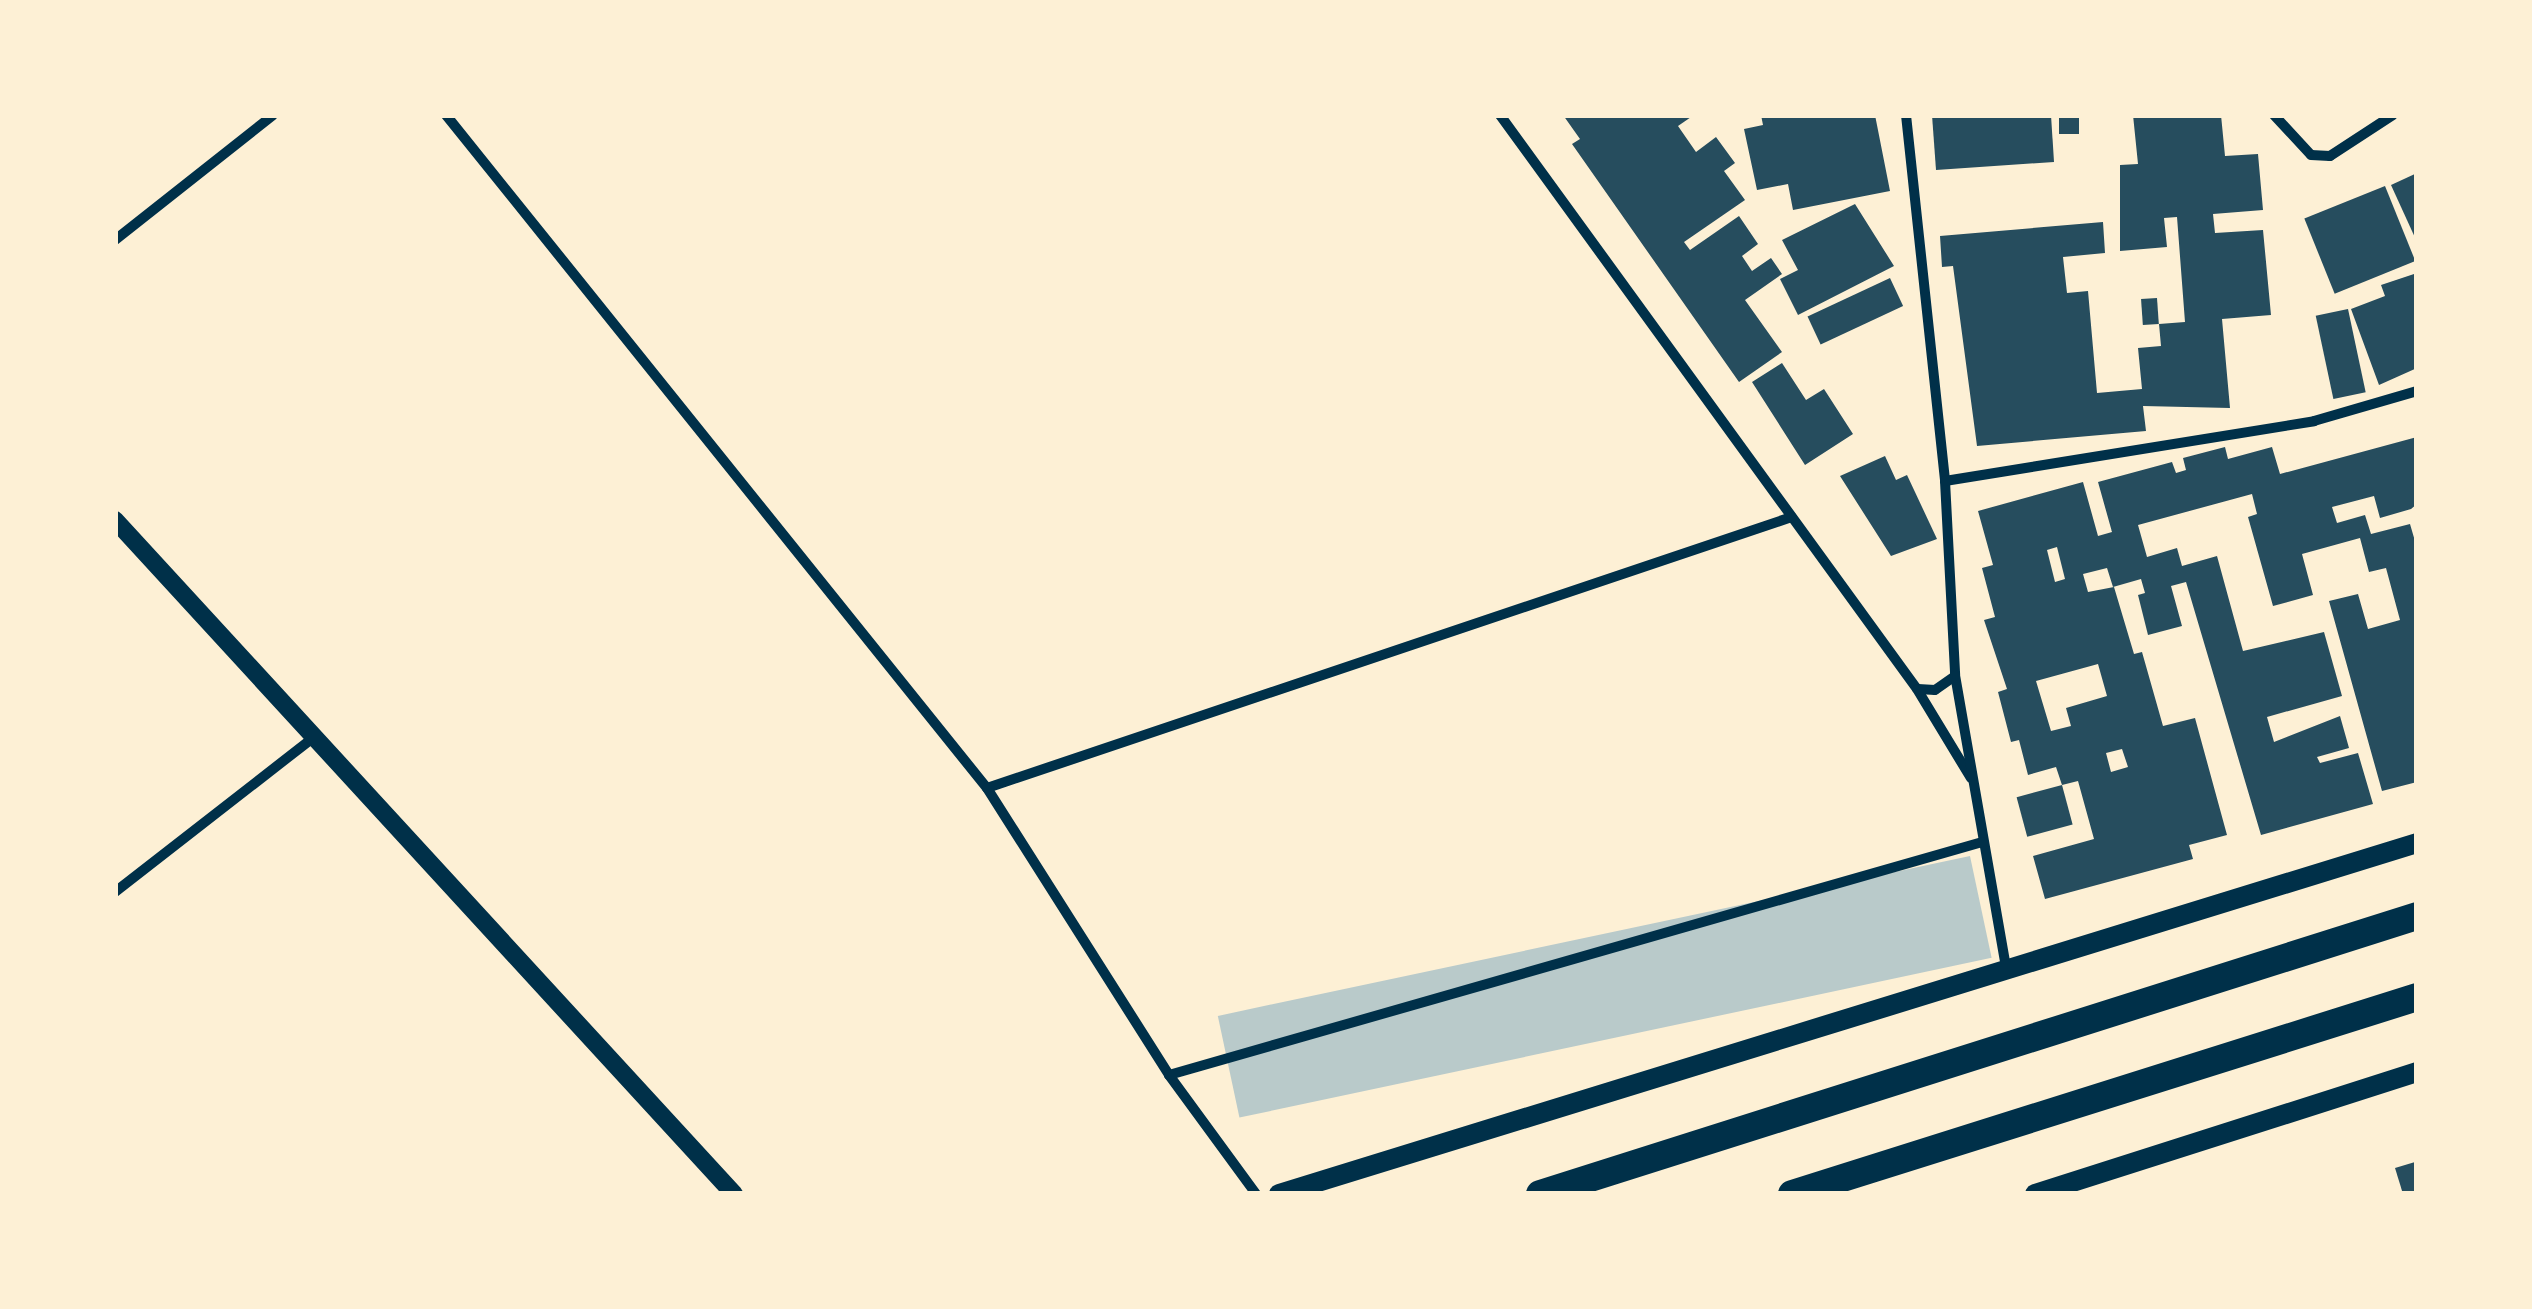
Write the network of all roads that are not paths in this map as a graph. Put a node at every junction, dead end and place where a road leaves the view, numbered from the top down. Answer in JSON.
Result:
{"nodes":[{"id":1,"x":273,"y":115,"type":"edge"},
{"id":2,"x":446,"y":115,"type":"edge"},
{"id":3,"x":1500,"y":115,"type":"edge"},
{"id":4,"x":1906,"y":115,"type":"edge"},
{"id":5,"x":2274,"y":115,"type":"edge"},
{"id":6,"x":2393,"y":115,"type":"edge"},
{"id":7,"x":115,"y":240,"type":"edge"},
{"id":8,"x":2417,"y":391,"type":"edge"},
{"id":9,"x":1945,"y":481,"type":"junction"},
{"id":10,"x":1792,"y":517,"type":"junction"},
{"id":11,"x":115,"y":520,"type":"edge"},
{"id":12,"x":1955,"y":675,"type":"junction"},
{"id":13,"x":1917,"y":689,"type":"junction"},
{"id":14,"x":314,"y":737,"type":"junction"},
{"id":15,"x":1974,"y":783,"type":"junction"},
{"id":16,"x":986,"y":788,"type":"junction"},
{"id":17,"x":1982,"y":842,"type":"junction"},
{"id":18,"x":2417,"y":843,"type":"edge"},
{"id":19,"x":115,"y":892,"type":"edge"},
{"id":20,"x":2417,"y":916,"type":"edge"},
{"id":21,"x":2006,"y":968,"type":"junction"},
{"id":22,"x":2417,"y":997,"type":"edge"},
{"id":23,"x":2417,"y":1072,"type":"edge"},
{"id":24,"x":1169,"y":1075,"type":"junction"},
{"id":25,"x":2089,"y":1186,"type":"edge"},
{"id":26,"x":734,"y":1194,"type":"edge"},
{"id":27,"x":1256,"y":1194,"type":"edge"},
{"id":28,"x":1279,"y":1194,"type":"edge"},
{"id":29,"x":1540,"y":1194,"type":"edge"},
{"id":30,"x":1792,"y":1194,"type":"edge"},
{"id":31,"x":2034,"y":1194,"type":"edge"}],
"edges":[{"from":1,"to":7,"type":"street"},
{"from":2,"to":16,"type":"street"},
{"from":3,"to":10,"type":"street"},
{"from":4,"to":9,"type":"street"},
{"from":5,"to":6,"type":"street"},
{"from":8,"to":9,"type":"street"},
{"from":9,"to":12,"type":"street"},
{"from":10,"to":13,"type":"street"},
{"from":10,"to":16,"type":"street"},
{"from":11,"to":14,"type":"street"},
{"from":12,"to":13,"type":"street"},
{"from":12,"to":15,"type":"street"},
{"from":13,"to":15,"type":"street"},
{"from":14,"to":19,"type":"street"},
{"from":14,"to":26,"type":"street"},
{"from":15,"to":17,"type":"street"},
{"from":16,"to":24,"type":"street"},
{"from":17,"to":21,"type":"street"},
{"from":17,"to":24,"type":"street"},
{"from":18,"to":21,"type":"main road"},
{"from":20,"to":29,"type":"highway"},
{"from":21,"to":28,"type":"main road"},
{"from":22,"to":30,"type":"highway"},
{"from":23,"to":25,"type":"main road"},
{"from":24,"to":27,"type":"street"},
{"from":25,"to":31,"type":"main road"}]}
